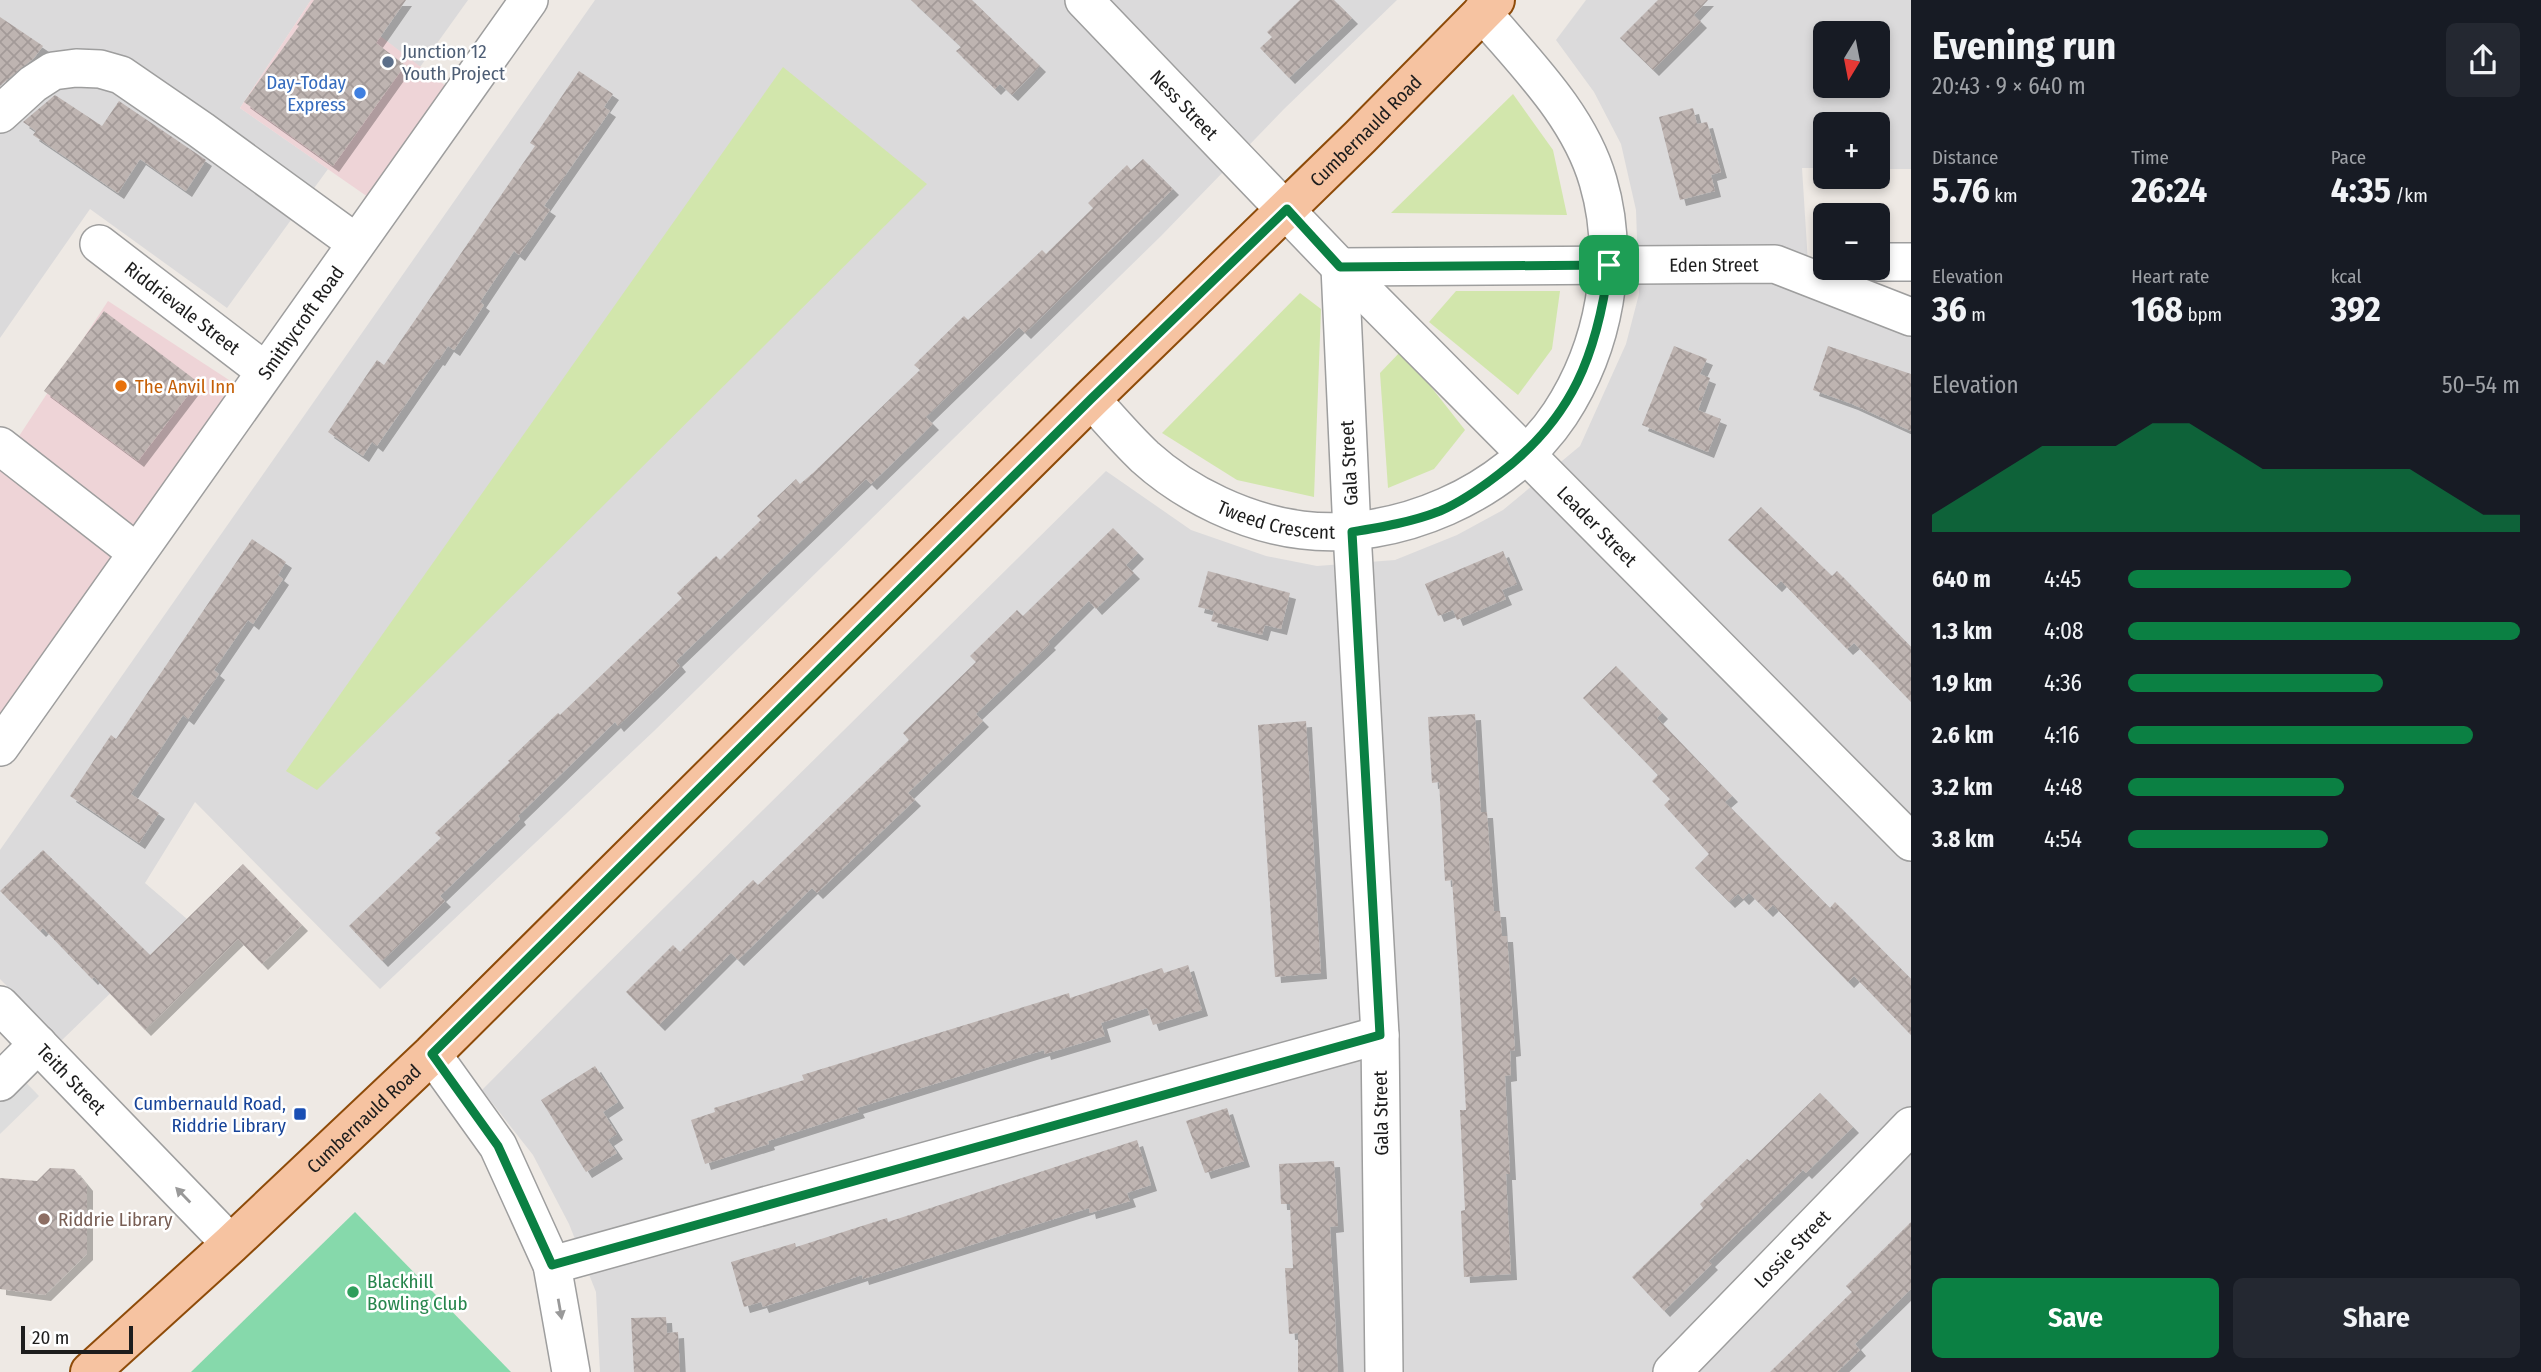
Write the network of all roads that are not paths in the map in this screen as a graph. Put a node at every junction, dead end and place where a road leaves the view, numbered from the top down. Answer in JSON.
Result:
{"nodes":[{"id":1,"x":529,"y":0,"type":"edge"},
{"id":2,"x":1084,"y":0,"type":"edge"},
{"id":3,"x":1489,"y":6,"type":"edge"},
{"id":4,"x":0,"y":114,"type":"edge"},
{"id":5,"x":1287,"y":209,"type":"junction"},
{"id":6,"x":356,"y":243,"type":"junction"},
{"id":7,"x":99,"y":244,"type":"dead end"},
{"id":8,"x":1890,"y":262,"type":"edge"},
{"id":9,"x":1911,"y":262,"type":"edge"},
{"id":10,"x":1813,"y":263,"type":"edge"},
{"id":11,"x":1775,"y":264,"type":"junction"},
{"id":12,"x":1609,"y":265,"type":"junction"},
{"id":13,"x":1340,"y":267,"type":"junction"},
{"id":14,"x":1911,"y":317,"type":"edge"},
{"id":15,"x":265,"y":371,"type":"junction"},
{"id":16,"x":1091,"y":399,"type":"junction"},
{"id":17,"x":1526,"y":454,"type":"junction"},
{"id":18,"x":3,"y":458,"type":"edge"},
{"id":19,"x":1352,"y":532,"type":"junction"},
{"id":20,"x":136,"y":552,"type":"junction"},
{"id":21,"x":0,"y":747,"type":"edge"},
{"id":22,"x":1911,"y":842,"type":"edge"},
{"id":23,"x":0,"y":1005,"type":"edge"},
{"id":24,"x":1380,"y":1035,"type":"junction"},
{"id":25,"x":38,"y":1044,"type":"junction"},
{"id":26,"x":432,"y":1054,"type":"junction"},
{"id":27,"x":0,"y":1082,"type":"edge"},
{"id":28,"x":1911,"y":1126,"type":"edge"},
{"id":29,"x":231,"y":1244,"type":"junction"},
{"id":30,"x":552,"y":1265,"type":"junction"},
{"id":31,"x":90,"y":1372,"type":"edge"},
{"id":32,"x":570,"y":1372,"type":"edge"},
{"id":33,"x":1384,"y":1372,"type":"edge"},
{"id":34,"x":1672,"y":1372,"type":"edge"}],
"edges":[{"from":1,"to":6,"type":"street","name":"Smithycroft Road"},
{"from":2,"to":5,"type":"street","name":"Ness Street"},
{"from":3,"to":5,"type":"main road","name":"Cumbernauld Road"},
{"from":3,"to":12,"type":"street","name":"Tweed Crescent"},
{"from":4,"to":6,"type":"street"},
{"from":5,"to":13,"type":"street","name":"Leader Street"},
{"from":5,"to":16,"type":"main road","name":"Cumbernauld Road"},
{"from":6,"to":15,"type":"street","name":"Smithycroft Road"},
{"from":7,"to":15,"type":"street","name":"Riddrievale Street"},
{"from":8,"to":9,"type":"street"},
{"from":10,"to":11,"type":"street"},
{"from":11,"to":12,"type":"street","name":"Eden Street"},
{"from":11,"to":14,"type":"street","name":"Eden Street"},
{"from":12,"to":13,"type":"street","name":"Eden Street"},
{"from":12,"to":17,"type":"street","name":"Tweed Crescent"},
{"from":13,"to":17,"type":"street","name":"Leader Street"},
{"from":13,"to":19,"type":"street","name":"Gala Street"},
{"from":15,"to":20,"type":"street","name":"Smithycroft Road"},
{"from":16,"to":19,"type":"street","name":"Tweed Crescent"},
{"from":16,"to":26,"type":"main road","name":"Cumbernauld Road"},
{"from":17,"to":19,"type":"street","name":"Tweed Crescent"},
{"from":17,"to":22,"type":"street","name":"Leader Street"},
{"from":18,"to":20,"type":"street"},
{"from":19,"to":24,"type":"street","name":"Gala Street"},
{"from":20,"to":21,"type":"street","name":"Smithycroft Road"},
{"from":23,"to":25,"type":"street","name":"Teith Street"},
{"from":24,"to":30,"type":"street"},
{"from":24,"to":33,"type":"street","name":"Gala Street"},
{"from":25,"to":27,"type":"street"},
{"from":29,"to":25,"type":"street","name":"Teith Street","one_way":true},
{"from":26,"to":29,"type":"main road","name":"Cumbernauld Road"},
{"from":26,"to":30,"type":"street"},
{"from":28,"to":34,"type":"street","name":"Lossie Street"},
{"from":29,"to":31,"type":"main road","name":"Cumbernauld Road"},
{"from":30,"to":32,"type":"street","one_way":true}]}
